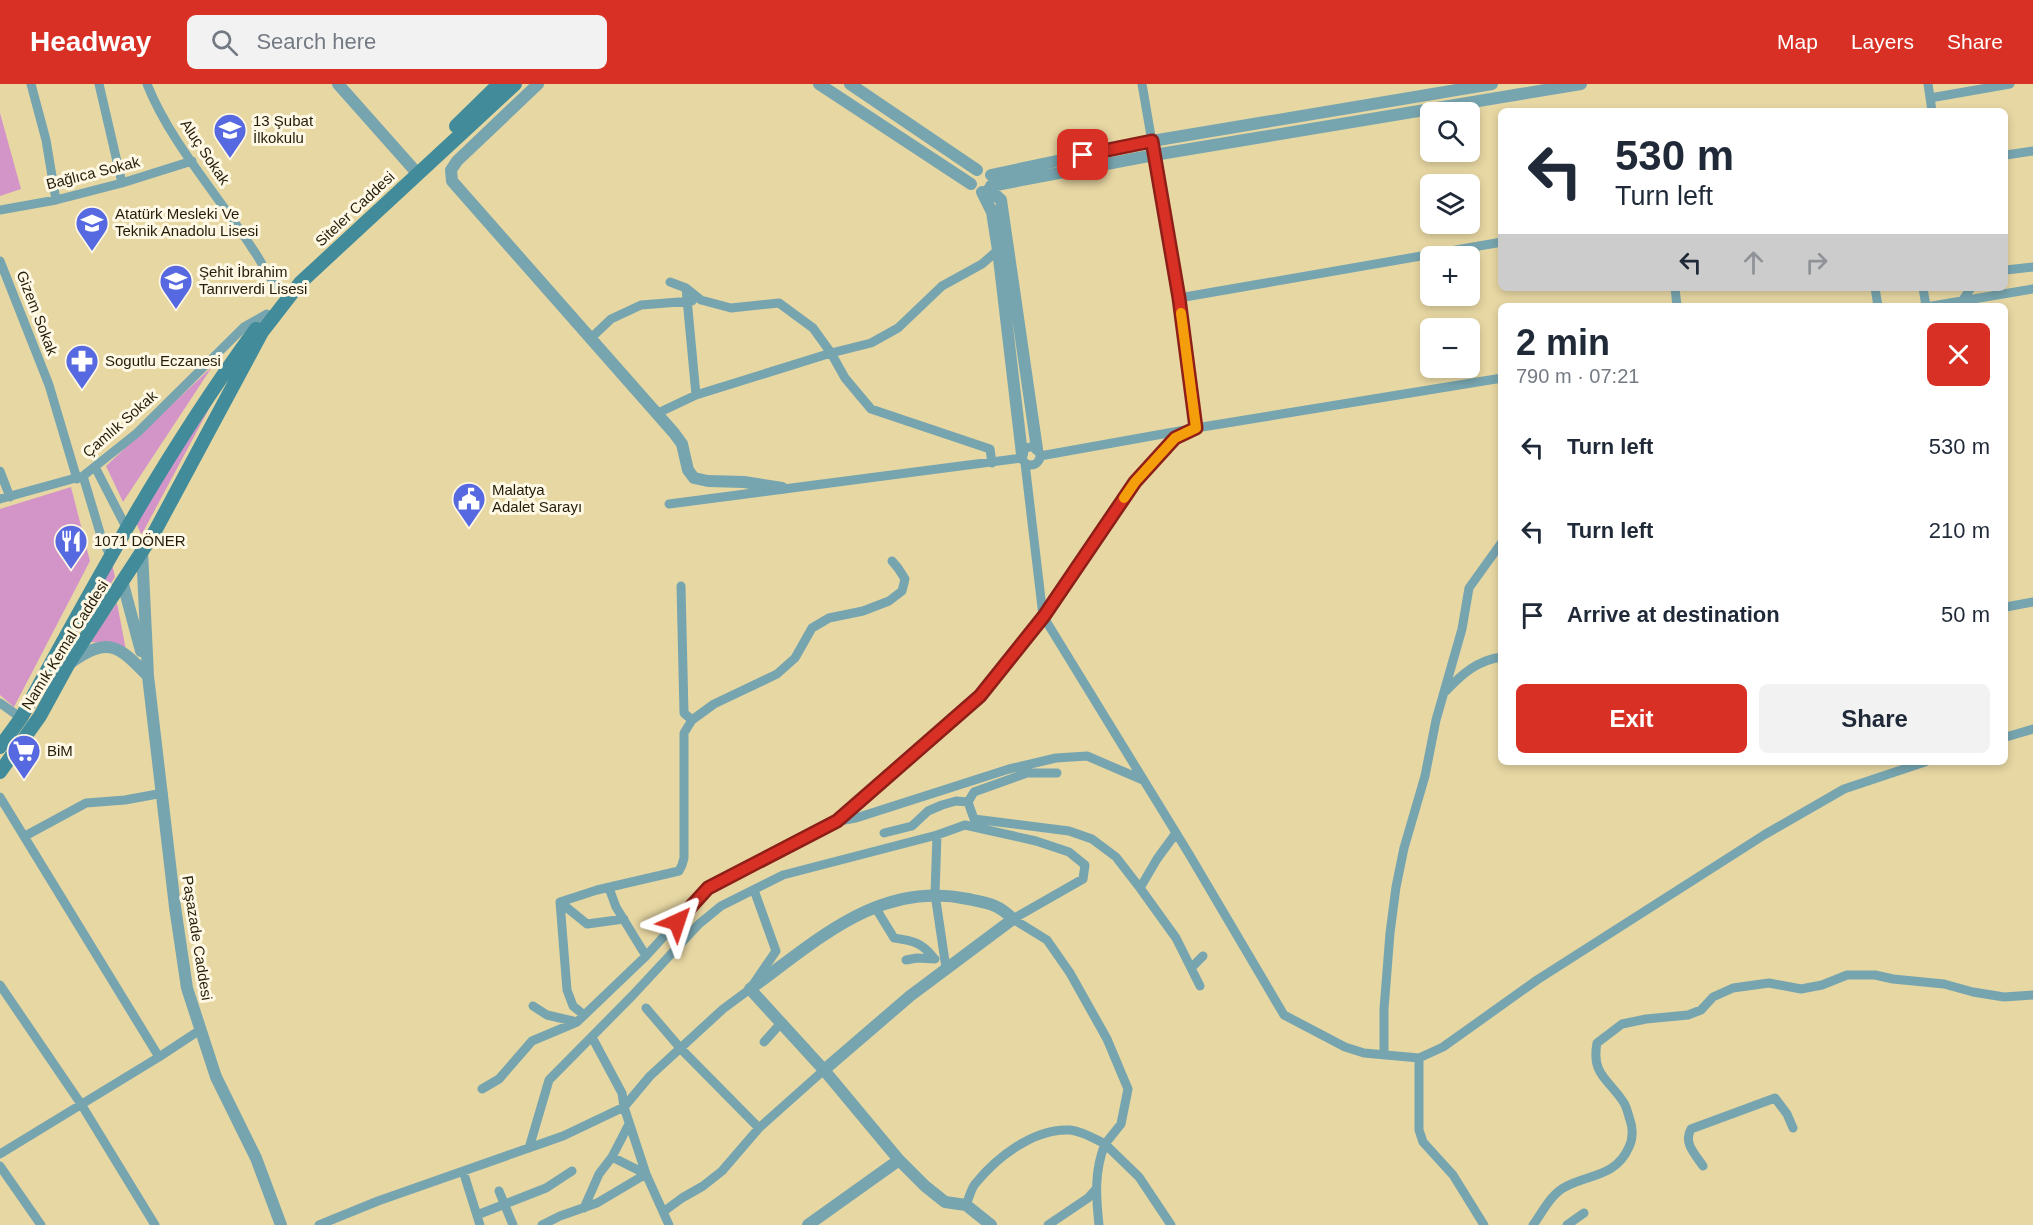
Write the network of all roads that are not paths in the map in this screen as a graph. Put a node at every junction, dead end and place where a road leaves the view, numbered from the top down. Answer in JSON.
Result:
{"nodes":[{"id":1,"x":31,"y":84,"type":"edge"},
{"id":2,"x":99,"y":84,"type":"edge"},
{"id":3,"x":147,"y":84,"type":"edge"},
{"id":4,"x":338,"y":84,"type":"edge"},
{"id":5,"x":348,"y":84,"type":"edge"},
{"id":6,"x":498,"y":84,"type":"edge"},
{"id":7,"x":515,"y":84,"type":"edge"},
{"id":8,"x":538,"y":84,"type":"edge"},
{"id":9,"x":819,"y":84,"type":"edge"},
{"id":10,"x":850,"y":84,"type":"edge"},
{"id":11,"x":1142,"y":84,"type":"edge"},
{"id":12,"x":1492,"y":84,"type":"edge"},
{"id":13,"x":1581,"y":84,"type":"edge"},
{"id":14,"x":1928,"y":84,"type":"edge"},
{"id":15,"x":2010,"y":84,"type":"edge"},
{"id":16,"x":1457,"y":87,"type":"edge"},
{"id":17,"x":1930,"y":98,"type":"junction"},
{"id":18,"x":1932,"y":108,"type":"edge"},
{"id":19,"x":1152,"y":141,"type":"junction"},
{"id":20,"x":2033,"y":151,"type":"edge"},
{"id":21,"x":1154,"y":155,"type":"junction"},
{"id":22,"x":2008,"y":155,"type":"edge"},
{"id":23,"x":192,"y":161,"type":"junction"},
{"id":24,"x":417,"y":169,"type":"junction"},
{"id":25,"x":977,"y":170,"type":"junction"},
{"id":26,"x":122,"y":183,"type":"junction"},
{"id":27,"x":971,"y":184,"type":"junction"},
{"id":28,"x":988,"y":185,"type":"junction"},
{"id":29,"x":56,"y":200,"type":"junction"},
{"id":30,"x":0,"y":210,"type":"edge"},
{"id":31,"x":1498,"y":243,"type":"edge"},
{"id":32,"x":998,"y":250,"type":"junction"},
{"id":33,"x":0,"y":261,"type":"edge"},
{"id":34,"x":2033,"y":267,"type":"edge"},
{"id":35,"x":2008,"y":270,"type":"edge"},
{"id":36,"x":3,"y":275,"type":"edge"},
{"id":37,"x":670,"y":282,"type":"dead end"},
{"id":38,"x":686,"y":288,"type":"junction"},
{"id":39,"x":2033,"y":289,"type":"edge"},
{"id":40,"x":1969,"y":291,"type":"edge"},
{"id":41,"x":284,"y":293,"type":"junction"},
{"id":42,"x":1179,"y":298,"type":"junction"},
{"id":43,"x":700,"y":300,"type":"junction"},
{"id":44,"x":1962,"y":301,"type":"junction"},
{"id":45,"x":688,"y":302,"type":"junction"},
{"id":46,"x":1950,"y":303,"type":"edge"},
{"id":47,"x":267,"y":314,"type":"junction"},
{"id":48,"x":591,"y":338,"type":"junction"},
{"id":49,"x":831,"y":353,"type":"junction"},
{"id":50,"x":1498,"y":379,"type":"edge"},
{"id":51,"x":696,"y":395,"type":"junction"},
{"id":52,"x":658,"y":413,"type":"junction"},
{"id":53,"x":1196,"y":428,"type":"junction"},
{"id":54,"x":1039,"y":452,"type":"junction"},
{"id":55,"x":1023,"y":458,"type":"junction"},
{"id":56,"x":993,"y":463,"type":"junction"},
{"id":57,"x":95,"y":467,"type":"junction"},
{"id":58,"x":0,"y":471,"type":"edge"},
{"id":59,"x":80,"y":478,"type":"junction"},
{"id":60,"x":782,"y":488,"type":"junction"},
{"id":61,"x":5,"y":498,"type":"edge"},
{"id":62,"x":669,"y":504,"type":"dead end"},
{"id":63,"x":127,"y":529,"type":"junction"},
{"id":64,"x":119,"y":544,"type":"joint"},
{"id":65,"x":1498,"y":548,"type":"edge"},
{"id":66,"x":142,"y":551,"type":"junction"},
{"id":67,"x":111,"y":558,"type":"junction"},
{"id":68,"x":892,"y":561,"type":"dead end"},
{"id":69,"x":135,"y":564,"type":"joint"},
{"id":70,"x":123,"y":584,"type":"junction"},
{"id":71,"x":681,"y":586,"type":"dead end"},
{"id":72,"x":2033,"y":602,"type":"edge"},
{"id":73,"x":2008,"y":607,"type":"edge"},
{"id":74,"x":1044,"y":616,"type":"junction"},
{"id":75,"x":1498,"y":658,"type":"edge"},
{"id":76,"x":69,"y":663,"type":"junction"},
{"id":77,"x":148,"y":676,"type":"junction"},
{"id":78,"x":1443,"y":694,"type":"junction"},
{"id":79,"x":0,"y":703,"type":"edge"},
{"id":80,"x":21,"y":718,"type":"junction"},
{"id":81,"x":692,"y":720,"type":"junction"},
{"id":82,"x":2033,"y":729,"type":"edge"},
{"id":83,"x":2008,"y":736,"type":"edge"},
{"id":84,"x":0,"y":747,"type":"edge"},
{"id":85,"x":1916,"y":765,"type":"edge"},
{"id":86,"x":0,"y":772,"type":"edge"},
{"id":87,"x":1057,"y":773,"type":"dead end"},
{"id":88,"x":1143,"y":780,"type":"junction"},
{"id":89,"x":163,"y":793,"type":"junction"},
{"id":90,"x":0,"y":797,"type":"edge"},
{"id":91,"x":968,"y":802,"type":"junction"},
{"id":92,"x":837,"y":821,"type":"junction"},
{"id":93,"x":884,"y":833,"type":"dead end"},
{"id":94,"x":1176,"y":833,"type":"junction"},
{"id":95,"x":937,"y":834,"type":"junction"},
{"id":96,"x":25,"y":836,"type":"junction"},
{"id":97,"x":609,"y":888,"type":"junction"},
{"id":98,"x":1140,"y":888,"type":"junction"},
{"id":99,"x":754,"y":890,"type":"junction"},
{"id":100,"x":935,"y":894,"type":"junction"},
{"id":101,"x":560,"y":902,"type":"junction"},
{"id":102,"x":875,"y":907,"type":"junction"},
{"id":103,"x":624,"y":919,"type":"junction"},
{"id":104,"x":1013,"y":920,"type":"junction"},
{"id":105,"x":646,"y":956,"type":"junction"},
{"id":106,"x":1203,"y":956,"type":"dead end"},
{"id":107,"x":933,"y":957,"type":"junction"},
{"id":108,"x":906,"y":960,"type":"dead end"},
{"id":109,"x":946,"y":968,"type":"junction"},
{"id":110,"x":1191,"y":968,"type":"junction"},
{"id":111,"x":0,"y":985,"type":"edge"},
{"id":112,"x":1200,"y":986,"type":"dead end"},
{"id":113,"x":750,"y":989,"type":"junction"},
{"id":114,"x":2033,"y":995,"type":"edge"},
{"id":115,"x":533,"y":1006,"type":"dead end"},
{"id":116,"x":646,"y":1008,"type":"dead end"},
{"id":117,"x":580,"y":1019,"type":"junction"},
{"id":118,"x":781,"y":1023,"type":"junction"},
{"id":119,"x":200,"y":1030,"type":"junction"},
{"id":120,"x":592,"y":1037,"type":"junction"},
{"id":121,"x":764,"y":1042,"type":"dead end"},
{"id":122,"x":681,"y":1049,"type":"junction"},
{"id":123,"x":1384,"y":1055,"type":"junction"},
{"id":124,"x":159,"y":1057,"type":"junction"},
{"id":125,"x":1419,"y":1058,"type":"junction"},
{"id":126,"x":824,"y":1070,"type":"junction"},
{"id":127,"x":482,"y":1089,"type":"dead end"},
{"id":128,"x":81,"y":1104,"type":"junction"},
{"id":129,"x":624,"y":1107,"type":"junction"},
{"id":130,"x":629,"y":1124,"type":"junction"},
{"id":131,"x":759,"y":1128,"type":"junction"},
{"id":132,"x":1793,"y":1128,"type":"dead end"},
{"id":133,"x":1105,"y":1144,"type":"junction"},
{"id":134,"x":529,"y":1148,"type":"junction"},
{"id":135,"x":0,"y":1154,"type":"edge"},
{"id":136,"x":612,"y":1157,"type":"junction"},
{"id":137,"x":899,"y":1160,"type":"junction"},
{"id":138,"x":0,"y":1166,"type":"edge"},
{"id":139,"x":1703,"y":1166,"type":"dead end"},
{"id":140,"x":463,"y":1171,"type":"junction"},
{"id":141,"x":572,"y":1171,"type":"dead end"},
{"id":142,"x":646,"y":1174,"type":"junction"},
{"id":143,"x":1096,"y":1189,"type":"junction"},
{"id":144,"x":499,"y":1191,"type":"dead end"},
{"id":145,"x":504,"y":1204,"type":"junction"},
{"id":146,"x":966,"y":1205,"type":"junction"},
{"id":147,"x":584,"y":1208,"type":"junction"},
{"id":148,"x":663,"y":1212,"type":"junction"},
{"id":149,"x":1584,"y":1213,"type":"dead end"},
{"id":150,"x":477,"y":1215,"type":"junction"},
{"id":151,"x":40,"y":1225,"type":"edge"},
{"id":152,"x":155,"y":1225,"type":"edge"},
{"id":153,"x":281,"y":1225,"type":"edge"},
{"id":154,"x":319,"y":1225,"type":"edge"},
{"id":155,"x":480,"y":1225,"type":"edge"},
{"id":156,"x":513,"y":1225,"type":"edge"},
{"id":157,"x":542,"y":1225,"type":"edge"},
{"id":158,"x":669,"y":1225,"type":"edge"},
{"id":159,"x":808,"y":1225,"type":"edge"},
{"id":160,"x":991,"y":1225,"type":"edge"},
{"id":161,"x":1048,"y":1225,"type":"edge"},
{"id":162,"x":1099,"y":1225,"type":"edge"},
{"id":163,"x":1171,"y":1225,"type":"edge"},
{"id":164,"x":1484,"y":1225,"type":"edge"},
{"id":165,"x":1533,"y":1225,"type":"edge"},
{"id":166,"x":1567,"y":1225,"type":"edge"}],
"edges":[{"from":1,"to":29,"type":"street"},
{"from":2,"to":26,"type":"street"},
{"from":3,"to":23,"type":"street","name":"Aluç Sokak"},
{"from":4,"to":24,"type":"street"},
{"from":5,"to":24,"type":"street"},
{"from":6,"to":24,"type":"main road","name":"Siteler Caddesi"},
{"from":7,"to":24,"type":"main road","name":"Siteler Caddesi"},
{"from":8,"to":48,"type":"street"},
{"from":9,"to":27,"type":"street"},
{"from":10,"to":25,"type":"street"},
{"from":11,"to":19,"type":"street"},
{"from":12,"to":16,"type":"street"},
{"from":13,"to":21,"type":"street"},
{"from":14,"to":17,"type":"street"},
{"from":15,"to":17,"type":"street"},
{"from":16,"to":19,"type":"street"},
{"from":17,"to":18,"type":"street"},
{"from":19,"to":21,"type":"street"},
{"from":19,"to":28,"type":"street"},
{"from":20,"to":22,"type":"street"},
{"from":21,"to":28,"type":"street"},
{"from":21,"to":42,"type":"street"},
{"from":23,"to":26,"type":"street","name":"Bağlıca Sokak"},
{"from":23,"to":41,"type":"street","name":"Aluç Sokak"},
{"from":24,"to":41,"type":"main road","name":"Siteler Caddesi"},
{"from":24,"to":66,"type":"main road","name":"Siteler Caddesi"},
{"from":25,"to":27,"type":"street"},
{"from":25,"to":28,"type":"street"},
{"from":26,"to":29,"type":"street","name":"Bağlıca Sokak"},
{"from":27,"to":28,"type":"street"},
{"from":28,"to":32,"type":"street"},
{"from":28,"to":54,"type":"street"},
{"from":29,"to":30,"type":"street","name":"Bağlıca Sokak"},
{"from":31,"to":42,"type":"street"},
{"from":32,"to":49,"type":"street"},
{"from":32,"to":55,"type":"street"},
{"from":33,"to":36,"type":"street","name":"Gizem Sokak"},
{"from":34,"to":35,"type":"street"},
{"from":36,"to":59,"type":"street","name":"Gizem Sokak"},
{"from":37,"to":38,"type":"street"},
{"from":38,"to":43,"type":"street"},
{"from":38,"to":45,"type":"street"},
{"from":39,"to":44,"type":"street"},
{"from":40,"to":44,"type":"street"},
{"from":41,"to":47,"type":"main road","name":"Siteler Caddesi"},
{"from":42,"to":53,"type":"street"},
{"from":43,"to":45,"type":"street"},
{"from":43,"to":49,"type":"street"},
{"from":44,"to":46,"type":"street"},
{"from":45,"to":48,"type":"street"},
{"from":45,"to":51,"type":"street"},
{"from":47,"to":57,"type":"street","name":"Çamlık Sokak"},
{"from":47,"to":63,"type":"main road","name":"Siteler Caddesi"},
{"from":48,"to":52,"type":"street"},
{"from":49,"to":51,"type":"street"},
{"from":49,"to":56,"type":"street"},
{"from":50,"to":53,"type":"street"},
{"from":51,"to":52,"type":"street"},
{"from":52,"to":60,"type":"street"},
{"from":53,"to":54,"type":"street"},
{"from":53,"to":74,"type":"street"},
{"from":54,"to":55,"type":"street"},
{"from":54,"to":55,"type":"street"},
{"from":55,"to":56,"type":"street"},
{"from":55,"to":74,"type":"street"},
{"from":56,"to":60,"type":"street"},
{"from":57,"to":59,"type":"street","name":"Çamlık Sokak"},
{"from":57,"to":63,"type":"street"},
{"from":58,"to":61,"type":"street"},
{"from":59,"to":61,"type":"street","name":"Çamlık Sokak"},
{"from":59,"to":67,"type":"street","name":"Gizem Sokak"},
{"from":60,"to":62,"type":"street"},
{"from":63,"to":64,"type":"main road","name":"Siteler Caddesi"},
{"from":63,"to":66,"type":"main road"},
{"from":64,"to":67,"type":"main road","name":"Namık Kemal Caddesi"},
{"from":65,"to":78,"type":"street"},
{"from":66,"to":69,"type":"main road","name":"Siteler Caddesi"},
{"from":66,"to":77,"type":"street","name":"Paşazade Caddesi"},
{"from":67,"to":70,"type":"main road"},
{"from":67,"to":80,"type":"main road","name":"Namık Kemal Caddesi"},
{"from":68,"to":81,"type":"street"},
{"from":69,"to":70,"type":"main road","name":"Namık Kemal Caddesi"},
{"from":70,"to":76,"type":"main road","name":"Namık Kemal Caddesi"},
{"from":70,"to":77,"type":"street","name":"Paşazade Caddesi"},
{"from":71,"to":81,"type":"street"},
{"from":72,"to":73,"type":"street"},
{"from":74,"to":88,"type":"street"},
{"from":74,"to":92,"type":"street"},
{"from":75,"to":78,"type":"street"},
{"from":76,"to":77,"type":"street"},
{"from":76,"to":86,"type":"main road","name":"Namık Kemal Caddesi"},
{"from":77,"to":89,"type":"street","name":"Paşazade Caddesi"},
{"from":78,"to":123,"type":"street"},
{"from":79,"to":80,"type":"street"},
{"from":80,"to":84,"type":"main road","name":"Namık Kemal Caddesi"},
{"from":81,"to":97,"type":"street"},
{"from":82,"to":83,"type":"street"},
{"from":85,"to":125,"type":"street"},
{"from":87,"to":91,"type":"street"},
{"from":88,"to":92,"type":"street"},
{"from":88,"to":94,"type":"street"},
{"from":89,"to":96,"type":"street"},
{"from":89,"to":119,"type":"street","name":"Paşazade Caddesi"},
{"from":90,"to":96,"type":"street"},
{"from":91,"to":93,"type":"street"},
{"from":91,"to":98,"type":"street"},
{"from":92,"to":105,"type":"street"},
{"from":94,"to":98,"type":"street"},
{"from":94,"to":123,"type":"street"},
{"from":95,"to":99,"type":"street"},
{"from":95,"to":100,"type":"street"},
{"from":95,"to":104,"type":"street"},
{"from":96,"to":124,"type":"street"},
{"from":97,"to":101,"type":"street"},
{"from":97,"to":103,"type":"street"},
{"from":98,"to":110,"type":"street"},
{"from":99,"to":113,"type":"street"},
{"from":99,"to":120,"type":"street"},
{"from":100,"to":102,"type":"street"},
{"from":100,"to":104,"type":"street"},
{"from":100,"to":109,"type":"street"},
{"from":101,"to":103,"type":"street"},
{"from":101,"to":117,"type":"street"},
{"from":102,"to":107,"type":"street"},
{"from":102,"to":113,"type":"street"},
{"from":103,"to":105,"type":"street"},
{"from":104,"to":109,"type":"street"},
{"from":104,"to":133,"type":"street"},
{"from":105,"to":117,"type":"street"},
{"from":106,"to":110,"type":"street"},
{"from":107,"to":108,"type":"street"},
{"from":107,"to":109,"type":"street"},
{"from":109,"to":126,"type":"street"},
{"from":110,"to":112,"type":"street"},
{"from":111,"to":128,"type":"street"},
{"from":113,"to":118,"type":"street"},
{"from":113,"to":122,"type":"street"},
{"from":114,"to":165,"type":"street"},
{"from":115,"to":117,"type":"street"},
{"from":116,"to":122,"type":"street"},
{"from":117,"to":127,"type":"street"},
{"from":118,"to":121,"type":"street"},
{"from":118,"to":126,"type":"street"},
{"from":119,"to":124,"type":"street"},
{"from":119,"to":153,"type":"street","name":"Paşazade Caddesi"},
{"from":120,"to":129,"type":"street"},
{"from":120,"to":134,"type":"street"},
{"from":122,"to":129,"type":"street"},
{"from":122,"to":131,"type":"street"},
{"from":123,"to":125,"type":"street"},
{"from":124,"to":128,"type":"street"},
{"from":125,"to":164,"type":"street"},
{"from":126,"to":131,"type":"street"},
{"from":126,"to":137,"type":"street"},
{"from":128,"to":135,"type":"street"},
{"from":128,"to":152,"type":"street"},
{"from":129,"to":130,"type":"street"},
{"from":129,"to":134,"type":"street"},
{"from":130,"to":136,"type":"street"},
{"from":130,"to":142,"type":"street"},
{"from":131,"to":148,"type":"street"},
{"from":132,"to":139,"type":"street"},
{"from":133,"to":143,"type":"street"},
{"from":133,"to":146,"type":"street"},
{"from":133,"to":163,"type":"street"},
{"from":134,"to":140,"type":"street"},
{"from":136,"to":142,"type":"street"},
{"from":136,"to":147,"type":"street"},
{"from":137,"to":146,"type":"street"},
{"from":137,"to":159,"type":"street"},
{"from":138,"to":151,"type":"street"},
{"from":140,"to":150,"type":"street"},
{"from":140,"to":154,"type":"street"},
{"from":141,"to":145,"type":"street"},
{"from":142,"to":147,"type":"street"},
{"from":142,"to":148,"type":"street"},
{"from":143,"to":161,"type":"street"},
{"from":143,"to":162,"type":"street"},
{"from":144,"to":145,"type":"street"},
{"from":145,"to":150,"type":"street"},
{"from":145,"to":156,"type":"street"},
{"from":146,"to":160,"type":"street"},
{"from":147,"to":157,"type":"street"},
{"from":148,"to":158,"type":"street"},
{"from":149,"to":166,"type":"street"},
{"from":150,"to":155,"type":"street"}]}
